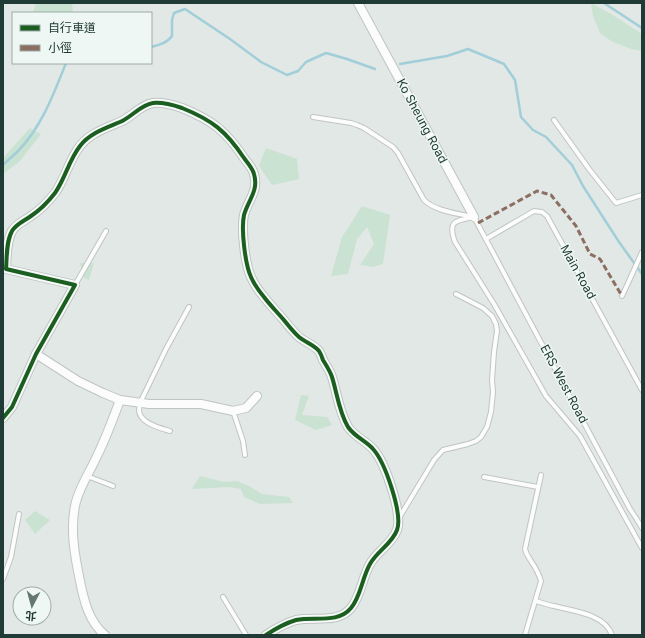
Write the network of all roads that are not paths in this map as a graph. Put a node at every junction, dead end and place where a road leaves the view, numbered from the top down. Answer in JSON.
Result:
{"nodes":[{"id":1,"x":358,"y":3,"type":"edge"},
{"id":2,"x":313,"y":117,"type":"dead end"},
{"id":3,"x":554,"y":120,"type":"dead end"},
{"id":4,"x":642,"y":195,"type":"edge"},
{"id":5,"x":474,"y":217,"type":"junction"},
{"id":6,"x":106,"y":231,"type":"dead end"},
{"id":7,"x":486,"y":239,"type":"junction"},
{"id":8,"x":642,"y":252,"type":"edge"},
{"id":9,"x":5,"y":269,"type":"edge"},
{"id":10,"x":75,"y":285,"type":"junction"},
{"id":11,"x":456,"y":294,"type":"dead end"},
{"id":12,"x":622,"y":296,"type":"dead end"},
{"id":13,"x":189,"y":307,"type":"dead end"},
{"id":14,"x":36,"y":354,"type":"junction"},
{"id":15,"x":642,"y":390,"type":"edge"},
{"id":16,"x":257,"y":396,"type":"dead end"},
{"id":17,"x":120,"y":400,"type":"junction"},
{"id":18,"x":140,"y":403,"type":"junction"},
{"id":19,"x":233,"y":411,"type":"junction"},
{"id":20,"x":3,"y":418,"type":"edge"},
{"id":21,"x":170,"y":431,"type":"dead end"},
{"id":22,"x":245,"y":456,"type":"dead end"},
{"id":23,"x":541,"y":475,"type":"dead end"},
{"id":24,"x":87,"y":476,"type":"junction"},
{"id":25,"x":484,"y":477,"type":"dead end"},
{"id":26,"x":113,"y":486,"type":"dead end"},
{"id":27,"x":538,"y":487,"type":"junction"},
{"id":28,"x":19,"y":514,"type":"dead end"},
{"id":29,"x":399,"y":518,"type":"junction"},
{"id":30,"x":642,"y":528,"type":"edge"},
{"id":31,"x":642,"y":548,"type":"edge"},
{"id":32,"x":3,"y":579,"type":"edge"},
{"id":33,"x":223,"y":597,"type":"dead end"},
{"id":34,"x":536,"y":601,"type":"junction"},
{"id":35,"x":105,"y":635,"type":"edge"},
{"id":36,"x":246,"y":635,"type":"edge"},
{"id":37,"x":266,"y":635,"type":"edge"},
{"id":38,"x":525,"y":635,"type":"edge"},
{"id":39,"x":612,"y":635,"type":"edge"}],
"edges":[{"from":1,"to":5,"type":"street","name":"Ko Sheung Road"},
{"from":2,"to":5,"type":"lane"},
{"from":3,"to":4,"type":"lane"},
{"from":5,"to":7,"type":"lane","name":"Ko Sheung Road"},
{"from":5,"to":31,"type":"lane"},
{"from":6,"to":10,"type":"lane"},
{"from":7,"to":15,"type":"lane","name":"Main Road"},
{"from":7,"to":30,"type":"lane","name":"ERS West Road"},
{"from":8,"to":12,"type":"lane"},
{"from":9,"to":10,"type":"street"},
{"from":9,"to":29,"type":"street"},
{"from":10,"to":14,"type":"street"},
{"from":11,"to":29,"type":"lane"},
{"from":13,"to":18,"type":"lane"},
{"from":14,"to":17,"type":"street"},
{"from":14,"to":20,"type":"street"},
{"from":16,"to":19,"type":"street"},
{"from":17,"to":18,"type":"street"},
{"from":17,"to":24,"type":"street"},
{"from":18,"to":19,"type":"street"},
{"from":18,"to":21,"type":"lane"},
{"from":19,"to":22,"type":"lane"},
{"from":23,"to":27,"type":"lane"},
{"from":24,"to":26,"type":"lane"},
{"from":24,"to":35,"type":"street"},
{"from":25,"to":27,"type":"lane"},
{"from":27,"to":34,"type":"lane"},
{"from":28,"to":32,"type":"lane"},
{"from":29,"to":37,"type":"street"},
{"from":33,"to":36,"type":"lane"},
{"from":34,"to":38,"type":"lane"},
{"from":34,"to":39,"type":"lane"}]}
